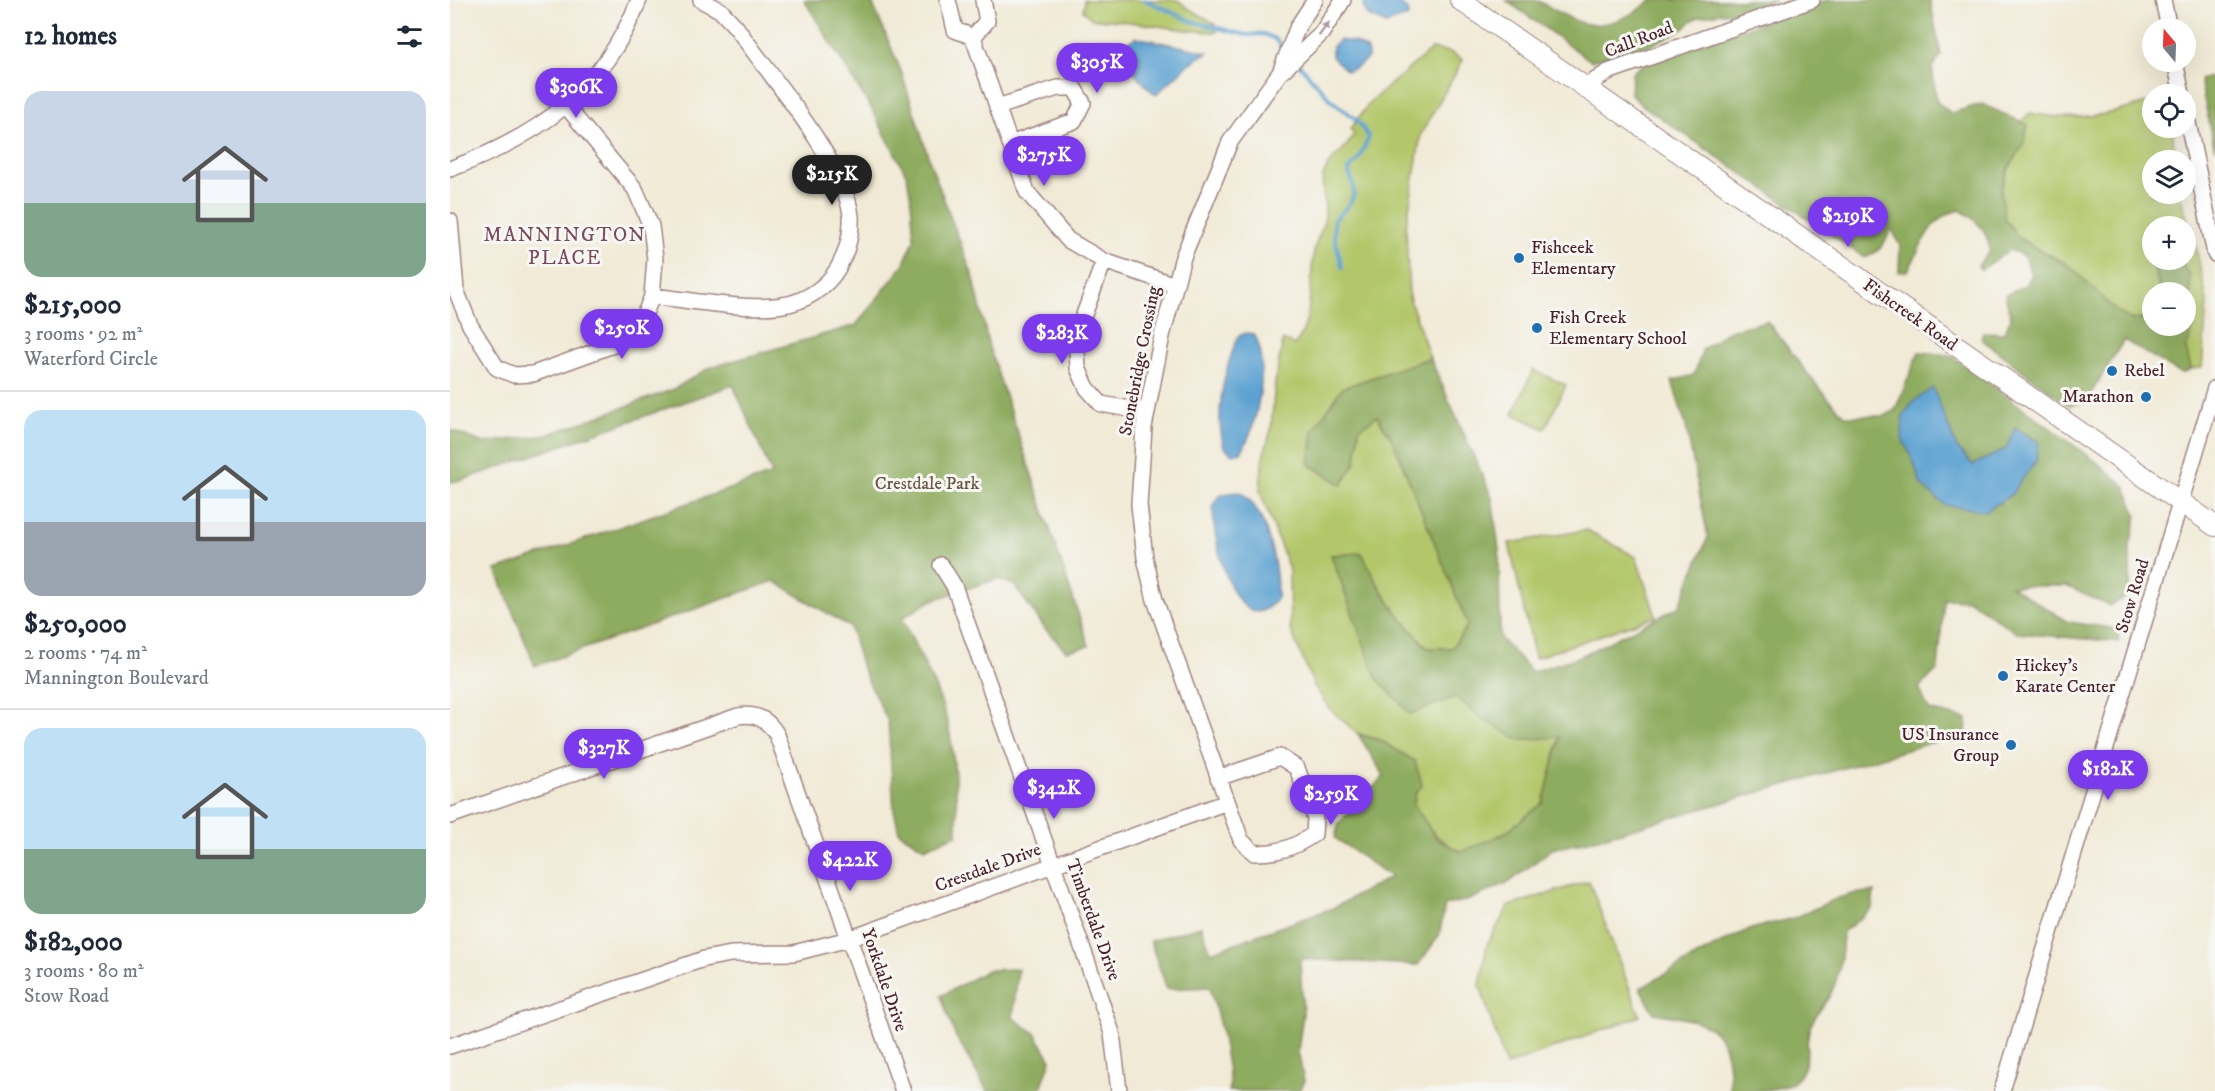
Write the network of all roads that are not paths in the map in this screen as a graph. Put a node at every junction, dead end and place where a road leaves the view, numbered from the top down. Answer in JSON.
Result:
{"nodes":[{"id":1,"x":639,"y":0,"type":"edge"},
{"id":2,"x":701,"y":0,"type":"edge"},
{"id":3,"x":948,"y":0,"type":"edge"},
{"id":4,"x":983,"y":0,"type":"edge"},
{"id":5,"x":1315,"y":0,"type":"edge"},
{"id":6,"x":1343,"y":0,"type":"edge"},
{"id":7,"x":1460,"y":0,"type":"edge"},
{"id":8,"x":1812,"y":0,"type":"edge"},
{"id":9,"x":2163,"y":0,"type":"edge"},
{"id":10,"x":2167,"y":18,"type":"edge"},
{"id":11,"x":973,"y":37,"type":"junction"},
{"id":12,"x":1295,"y":49,"type":"junction"},
{"id":13,"x":1585,"y":87,"type":"junction"},
{"id":14,"x":566,"y":106,"type":"junction"},
{"id":15,"x":997,"y":107,"type":"junction"},
{"id":16,"x":2191,"y":138,"type":"edge"},
{"id":17,"x":1010,"y":144,"type":"junction"},
{"id":18,"x":450,"y":169,"type":"edge"},
{"id":19,"x":450,"y":221,"type":"edge"},
{"id":20,"x":2215,"y":254,"type":"edge"},
{"id":21,"x":1104,"y":261,"type":"junction"},
{"id":22,"x":1175,"y":285,"type":"junction"},
{"id":23,"x":652,"y":296,"type":"junction"},
{"id":24,"x":2215,"y":388,"type":"edge"},
{"id":25,"x":1147,"y":412,"type":"junction"},
{"id":26,"x":2181,"y":502,"type":"junction"},
{"id":27,"x":2215,"y":526,"type":"edge"},
{"id":28,"x":941,"y":565,"type":"dead end"},
{"id":29,"x":1218,"y":778,"type":"junction"},
{"id":30,"x":1227,"y":802,"type":"junction"},
{"id":31,"x":450,"y":816,"type":"edge"},
{"id":32,"x":1053,"y":866,"type":"junction"},
{"id":33,"x":849,"y":939,"type":"junction"},
{"id":34,"x":450,"y":1046,"type":"edge"},
{"id":35,"x":903,"y":1091,"type":"edge"},
{"id":36,"x":1119,"y":1091,"type":"edge"},
{"id":37,"x":2002,"y":1091,"type":"edge"}],
"edges":[{"from":1,"to":14,"type":"street"},
{"from":2,"to":23,"type":"street"},
{"from":3,"to":11,"type":"street"},
{"from":4,"to":11,"type":"street"},
{"from":5,"to":12,"type":"street","name":"Stonebridge Crossing"},
{"from":12,"to":6,"type":"street","name":"Stonebridge Crossing","one_way":true},
{"from":7,"to":13,"type":"main road","name":"Fishcreek Road"},
{"from":8,"to":13,"type":"street","name":"Call Road"},
{"from":9,"to":10,"type":"street"},
{"from":11,"to":15,"type":"street"},
{"from":12,"to":22,"type":"street","name":"Stonebridge Crossing"},
{"from":13,"to":26,"type":"main road","name":"Fishcreek Road"},
{"from":14,"to":18,"type":"street"},
{"from":14,"to":23,"type":"street"},
{"from":15,"to":17,"type":"street"},
{"from":15,"to":17,"type":"street"},
{"from":16,"to":20,"type":"street"},
{"from":17,"to":21,"type":"street"},
{"from":19,"to":23,"type":"street"},
{"from":21,"to":22,"type":"street"},
{"from":21,"to":25,"type":"street"},
{"from":22,"to":25,"type":"street","name":"Stonebridge Crossing"},
{"from":24,"to":26,"type":"street","name":"Stow Road"},
{"from":25,"to":29,"type":"street","name":"Stonebridge Crossing"},
{"from":26,"to":27,"type":"main road","name":"Fishcreek Road"},
{"from":26,"to":37,"type":"street","name":"Stow Road"},
{"from":28,"to":32,"type":"street","name":"Timberdale Drive"},
{"from":29,"to":30,"type":"street","name":"Stonebridge Crossing"},
{"from":29,"to":30,"type":"street","name":"Stonebridge Crossing"},
{"from":30,"to":32,"type":"street","name":"Crestdale Drive"},
{"from":31,"to":33,"type":"street","name":"Yorkdale Drive"},
{"from":32,"to":33,"type":"street","name":"Crestdale Drive"},
{"from":32,"to":36,"type":"street","name":"Timberdale Drive"},
{"from":33,"to":34,"type":"street","name":"Crestdale Drive"},
{"from":33,"to":35,"type":"street","name":"Yorkdale Drive"}]}
